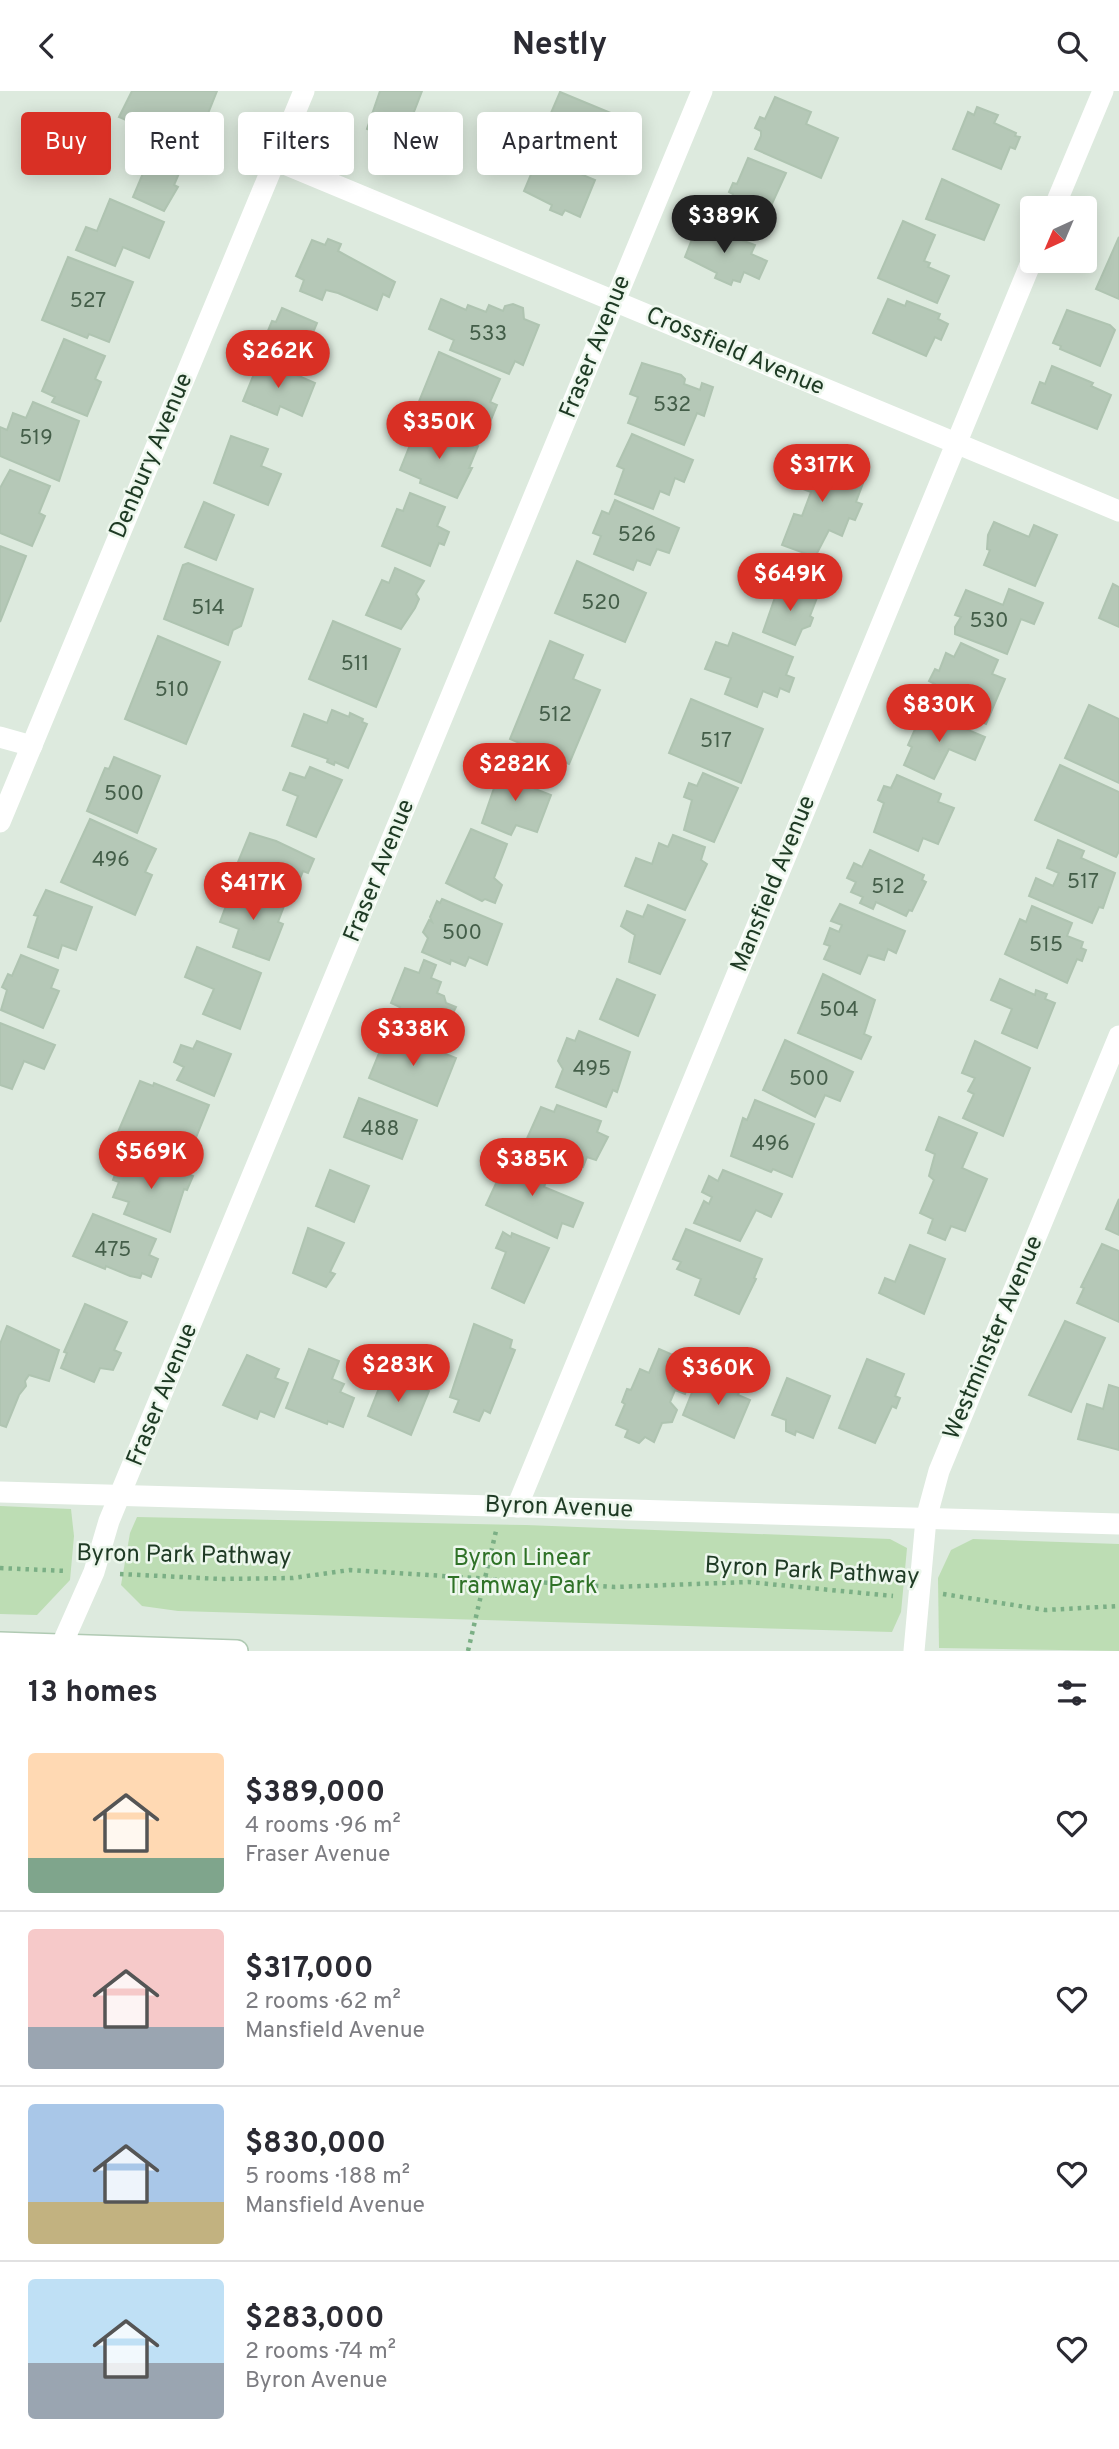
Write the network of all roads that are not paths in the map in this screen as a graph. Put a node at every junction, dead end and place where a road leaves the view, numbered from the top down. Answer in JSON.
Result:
{"nodes":[{"id":1,"x":304,"y":91,"type":"edge"},
{"id":2,"x":702,"y":91,"type":"edge"},
{"id":3,"x":1103,"y":91,"type":"edge"},
{"id":4,"x":295,"y":112,"type":"edge"},
{"id":5,"x":269,"y":175,"type":"edge"},
{"id":6,"x":311,"y":175,"type":"edge"},
{"id":7,"x":1059,"y":196,"type":"edge"},
{"id":8,"x":1027,"y":273,"type":"edge"},
{"id":9,"x":615,"y":302,"type":"junction"},
{"id":10,"x":956,"y":444,"type":"junction"},
{"id":11,"x":1119,"y":511,"type":"edge"},
{"id":12,"x":0,"y":737,"type":"edge"},
{"id":13,"x":32,"y":746,"type":"junction"},
{"id":14,"x":0,"y":822,"type":"edge"},
{"id":15,"x":1119,"y":1036,"type":"edge"},
{"id":16,"x":0,"y":1492,"type":"edge"},
{"id":17,"x":121,"y":1496,"type":"junction"},
{"id":18,"x":509,"y":1507,"type":"junction"},
{"id":19,"x":926,"y":1519,"type":"junction"},
{"id":20,"x":1119,"y":1524,"type":"edge"},
{"id":21,"x":0,"y":1643,"type":"edge"},
{"id":22,"x":60,"y":1648,"type":"edge"},
{"id":23,"x":237,"y":1651,"type":"edge"},
{"id":24,"x":914,"y":1651,"type":"edge"}],
"edges":[{"from":1,"to":4,"type":"street","name":"Denbury Avenue"},
{"from":2,"to":9,"type":"street","name":"Fraser Avenue"},
{"from":3,"to":7,"type":"street"},
{"from":5,"to":13,"type":"street","name":"Denbury Avenue"},
{"from":6,"to":9,"type":"street","name":"Crossfield Avenue"},
{"from":8,"to":10,"type":"street","name":"Mansfield Avenue"},
{"from":9,"to":10,"type":"street","name":"Crossfield Avenue"},
{"from":9,"to":17,"type":"street","name":"Fraser Avenue"},
{"from":10,"to":11,"type":"street","name":"Crossfield Avenue"},
{"from":10,"to":18,"type":"street","name":"Mansfield Avenue"},
{"from":12,"to":13,"type":"street"},
{"from":13,"to":14,"type":"street","name":"Denbury Avenue"},
{"from":15,"to":19,"type":"street","name":"Westminster Avenue"},
{"from":16,"to":17,"type":"street","name":"Byron Avenue"},
{"from":17,"to":18,"type":"street","name":"Byron Avenue"},
{"from":17,"to":22,"type":"street","name":"Fraser Avenue"},
{"from":18,"to":19,"type":"street","name":"Byron Avenue"},
{"from":19,"to":20,"type":"street","name":"Byron Avenue"},
{"from":19,"to":24,"type":"street","name":"Westminster Avenue"},
{"from":21,"to":22,"type":"street"},
{"from":22,"to":23,"type":"street"}]}
